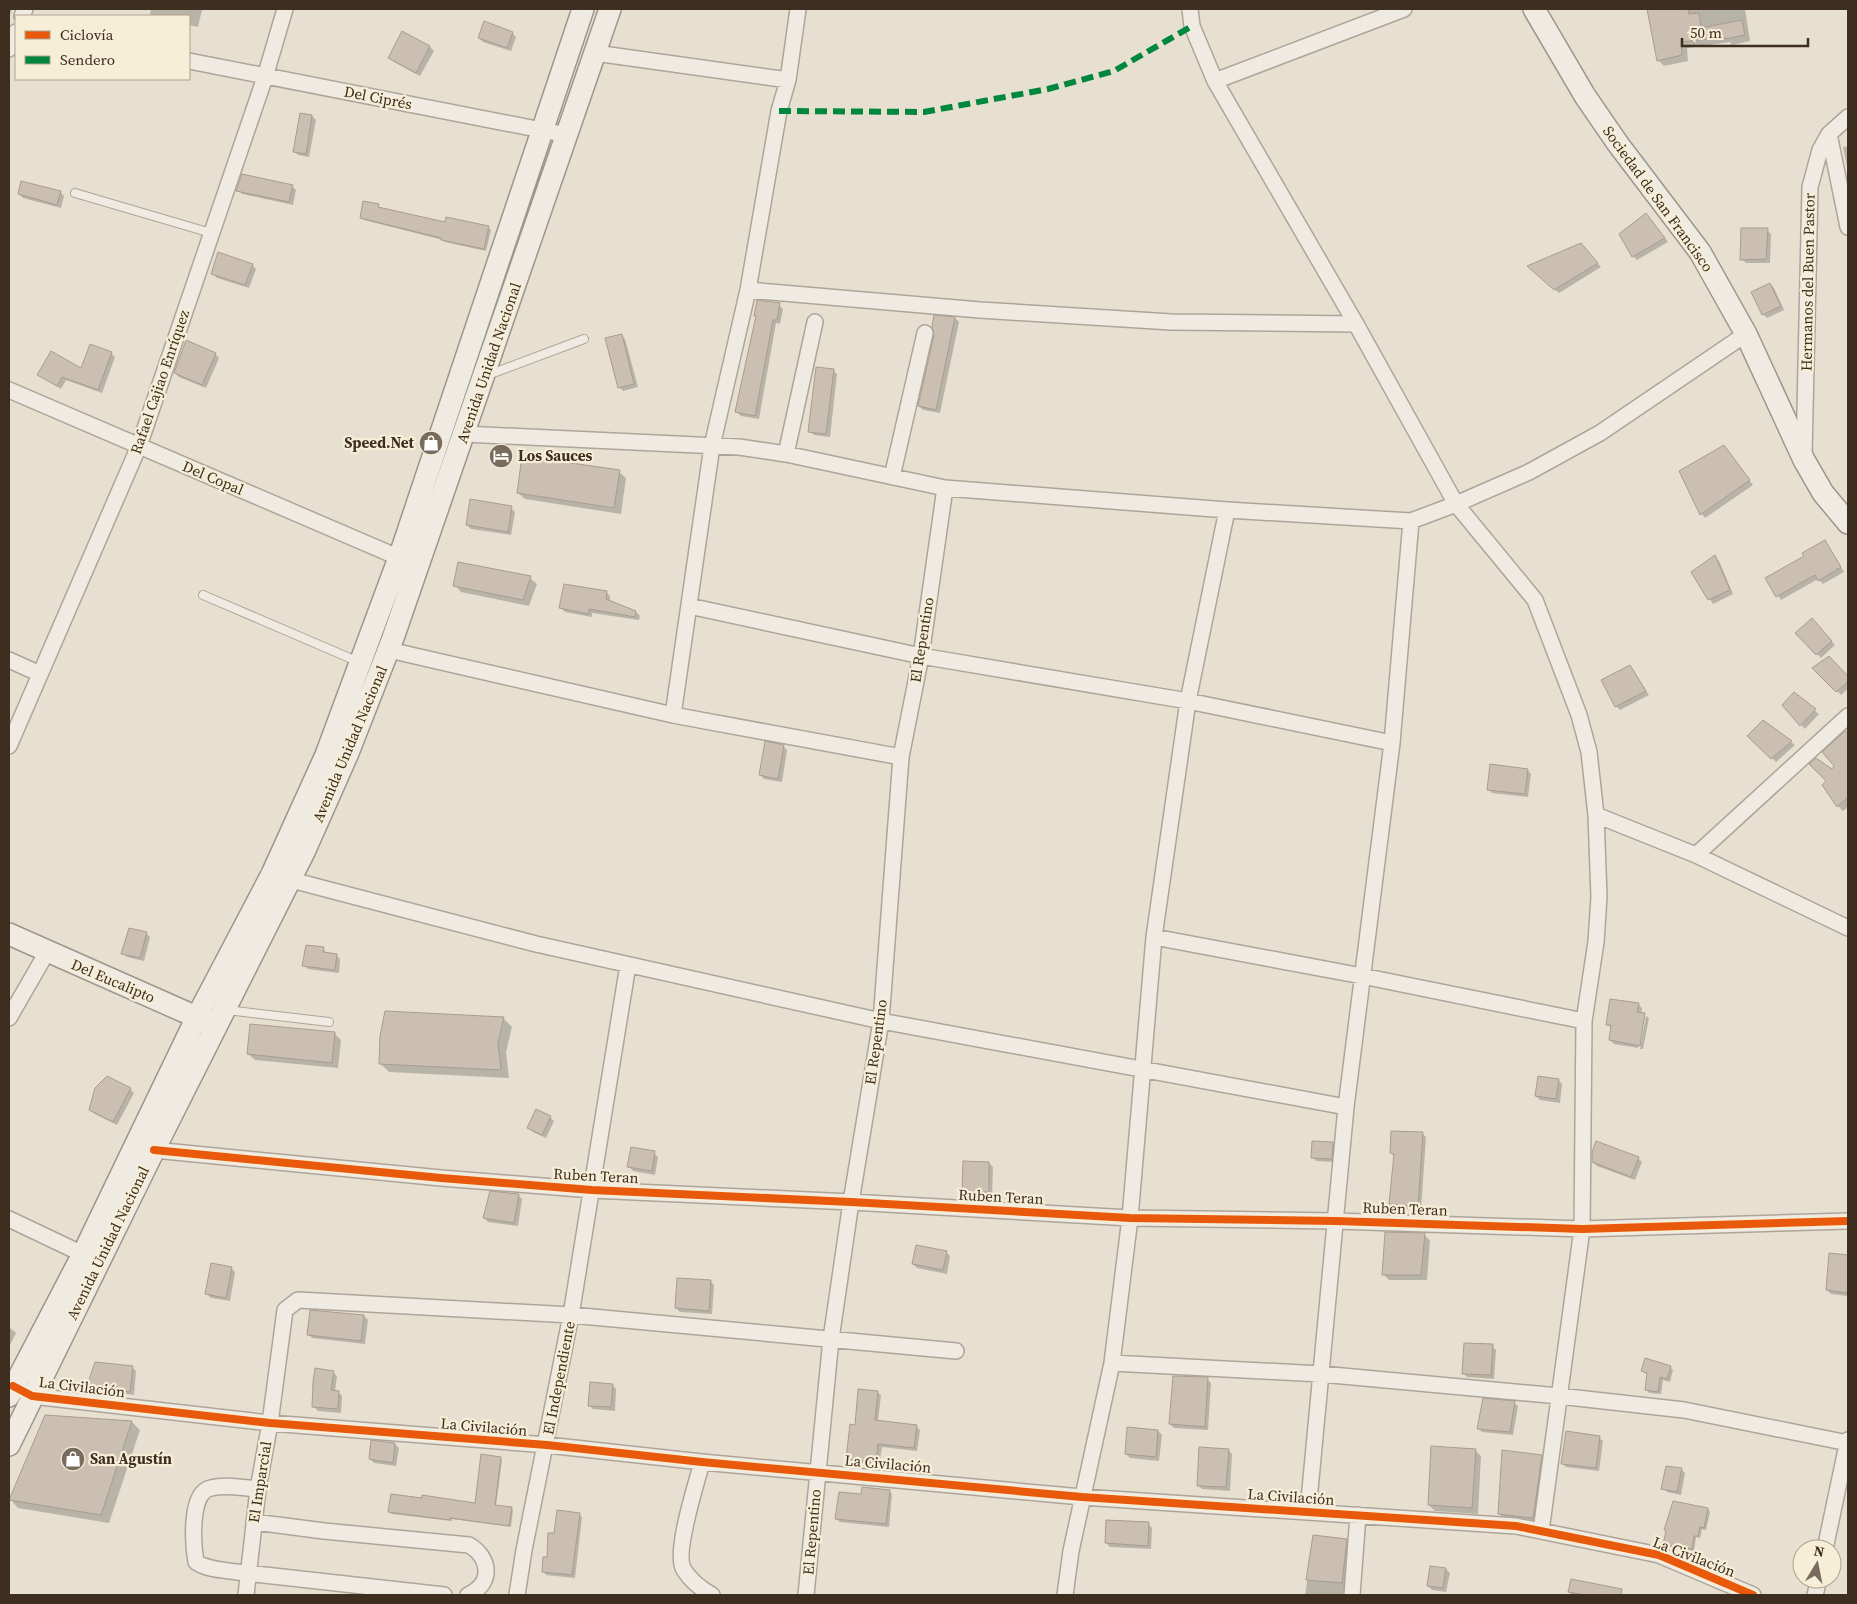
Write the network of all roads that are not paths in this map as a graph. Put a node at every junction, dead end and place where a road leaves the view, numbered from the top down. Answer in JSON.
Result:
{"nodes":[{"id":1,"x":286,"y":9,"type":"edge"},
{"id":2,"x":583,"y":9,"type":"edge"},
{"id":3,"x":610,"y":9,"type":"edge"},
{"id":4,"x":798,"y":9,"type":"edge"},
{"id":5,"x":1190,"y":9,"type":"edge"},
{"id":6,"x":1404,"y":9,"type":"edge"},
{"id":7,"x":1534,"y":9,"type":"edge"},
{"id":8,"x":15,"y":34,"type":"edge"},
{"id":9,"x":9,"y":49,"type":"edge"},
{"id":10,"x":595,"y":53,"type":"junction"},
{"id":11,"x":190,"y":61,"type":"edge"},
{"id":12,"x":265,"y":77,"type":"junction"},
{"id":13,"x":788,"y":80,"type":"junction"},
{"id":14,"x":1215,"y":81,"type":"junction"},
{"id":15,"x":1848,"y":117,"type":"edge"},
{"id":16,"x":542,"y":130,"type":"junction"},
{"id":17,"x":1829,"y":134,"type":"junction"},
{"id":18,"x":567,"y":135,"type":"junction"},
{"id":19,"x":75,"y":192,"type":"dead end"},
{"id":20,"x":1848,"y":227,"type":"edge"},
{"id":21,"x":212,"y":233,"type":"junction"},
{"id":22,"x":748,"y":290,"type":"junction"},
{"id":23,"x":815,"y":322,"type":"dead end"},
{"id":24,"x":1356,"y":324,"type":"junction"},
{"id":25,"x":924,"y":333,"type":"dead end"},
{"id":26,"x":1746,"y":334,"type":"junction"},
{"id":27,"x":584,"y":339,"type":"dead end"},
{"id":28,"x":484,"y":376,"type":"junction"},
{"id":29,"x":10,"y":395,"type":"edge"},
{"id":30,"x":464,"y":434,"type":"junction"},
{"id":31,"x":139,"y":446,"type":"junction"},
{"id":32,"x":712,"y":446,"type":"junction"},
{"id":33,"x":786,"y":454,"type":"junction"},
{"id":34,"x":1804,"y":460,"type":"junction"},
{"id":35,"x":892,"y":477,"type":"junction"},
{"id":36,"x":946,"y":488,"type":"junction"},
{"id":37,"x":1456,"y":504,"type":"junction"},
{"id":38,"x":1227,"y":510,"type":"junction"},
{"id":39,"x":1411,"y":521,"type":"junction"},
{"id":40,"x":1848,"y":523,"type":"edge"},
{"id":41,"x":409,"y":562,"type":"junction"},
{"id":42,"x":203,"y":595,"type":"dead end"},
{"id":43,"x":688,"y":606,"type":"junction"},
{"id":44,"x":389,"y":650,"type":"junction"},
{"id":45,"x":921,"y":656,"type":"junction"},
{"id":46,"x":9,"y":660,"type":"edge"},
{"id":47,"x":361,"y":663,"type":"junction"},
{"id":48,"x":40,"y":674,"type":"junction"},
{"id":49,"x":1188,"y":701,"type":"junction"},
{"id":50,"x":674,"y":715,"type":"junction"},
{"id":51,"x":1848,"y":716,"type":"edge"},
{"id":52,"x":1392,"y":743,"type":"junction"},
{"id":53,"x":9,"y":746,"type":"edge"},
{"id":54,"x":901,"y":757,"type":"junction"},
{"id":55,"x":1596,"y":815,"type":"junction"},
{"id":56,"x":1696,"y":855,"type":"junction"},
{"id":57,"x":281,"y":877,"type":"junction"},
{"id":58,"x":1848,"y":928,"type":"edge"},
{"id":59,"x":9,"y":934,"type":"edge"},
{"id":60,"x":1154,"y":937,"type":"junction"},
{"id":61,"x":47,"y":952,"type":"junction"},
{"id":62,"x":628,"y":965,"type":"junction"},
{"id":63,"x":1362,"y":976,"type":"junction"},
{"id":64,"x":197,"y":1017,"type":"junction"},
{"id":65,"x":9,"y":1018,"type":"edge"},
{"id":66,"x":221,"y":1018,"type":"junction"},
{"id":67,"x":882,"y":1021,"type":"junction"},
{"id":68,"x":1584,"y":1021,"type":"junction"},
{"id":69,"x":329,"y":1022,"type":"dead end"},
{"id":70,"x":1142,"y":1070,"type":"junction"},
{"id":71,"x":1346,"y":1107,"type":"junction"},
{"id":72,"x":154,"y":1150,"type":"junction"},
{"id":73,"x":592,"y":1190,"type":"junction"},
{"id":74,"x":851,"y":1202,"type":"junction"},
{"id":75,"x":1130,"y":1218,"type":"junction"},
{"id":76,"x":9,"y":1219,"type":"edge"},
{"id":77,"x":1336,"y":1221,"type":"junction"},
{"id":78,"x":1848,"y":1221,"type":"edge"},
{"id":79,"x":1582,"y":1229,"type":"junction"},
{"id":80,"x":91,"y":1258,"type":"junction"},
{"id":81,"x":571,"y":1315,"type":"junction"},
{"id":82,"x":831,"y":1339,"type":"junction"},
{"id":83,"x":956,"y":1351,"type":"dead end"},
{"id":84,"x":1112,"y":1363,"type":"junction"},
{"id":85,"x":1321,"y":1374,"type":"junction"},
{"id":86,"x":11,"y":1391,"type":"edge"},
{"id":87,"x":32,"y":1396,"type":"junction"},
{"id":88,"x":1559,"y":1396,"type":"junction"},
{"id":89,"x":270,"y":1423,"type":"junction"},
{"id":90,"x":1848,"y":1442,"type":"edge"},
{"id":91,"x":9,"y":1444,"type":"edge"},
{"id":92,"x":547,"y":1445,"type":"junction"},
{"id":93,"x":702,"y":1462,"type":"junction"},
{"id":94,"x":818,"y":1472,"type":"junction"},
{"id":95,"x":258,"y":1489,"type":"junction"},
{"id":96,"x":1082,"y":1497,"type":"junction"},
{"id":97,"x":1308,"y":1511,"type":"junction"},
{"id":98,"x":1358,"y":1515,"type":"junction"},
{"id":99,"x":254,"y":1522,"type":"junction"},
{"id":100,"x":1541,"y":1531,"type":"junction"},
{"id":101,"x":1827,"y":1539,"type":"edge"},
{"id":102,"x":247,"y":1573,"type":"junction"},
{"id":103,"x":246,"y":1595,"type":"edge"},
{"id":104,"x":444,"y":1595,"type":"edge"},
{"id":105,"x":468,"y":1595,"type":"edge"},
{"id":106,"x":517,"y":1595,"type":"edge"},
{"id":107,"x":712,"y":1595,"type":"edge"},
{"id":108,"x":806,"y":1595,"type":"edge"},
{"id":109,"x":1065,"y":1595,"type":"edge"},
{"id":110,"x":1352,"y":1595,"type":"edge"},
{"id":111,"x":1753,"y":1595,"type":"edge"}],
"edges":[{"from":1,"to":12,"type":"street","name":"Rafael Cajiao Enríquez"},
{"from":2,"to":16,"type":"main road","name":"Avenida Unidad Nacional"},
{"from":3,"to":10,"type":"main road","name":"Avenida Unidad Nacional"},
{"from":4,"to":13,"type":"street"},
{"from":5,"to":14,"type":"street"},
{"from":6,"to":14,"type":"street"},
{"from":7,"to":26,"type":"main road","name":"Sociedad de San Francisco"},
{"from":8,"to":9,"type":"street"},
{"from":10,"to":13,"type":"street"},
{"from":10,"to":18,"type":"main road","name":"Avenida Unidad Nacional"},
{"from":11,"to":12,"type":"street","name":"Del Ciprés"},
{"from":12,"to":16,"type":"street","name":"Del Ciprés"},
{"from":12,"to":21,"type":"street","name":"Rafael Cajiao Enríquez"},
{"from":13,"to":22,"type":"street"},
{"from":14,"to":24,"type":"street"},
{"from":15,"to":17,"type":"street","name":"Hermanos del Buen Pastor"},
{"from":16,"to":18,"type":"street","name":"Del Ciprés"},
{"from":16,"to":41,"type":"main road","name":"Avenida Unidad Nacional"},
{"from":17,"to":20,"type":"street"},
{"from":17,"to":34,"type":"street","name":"Hermanos del Buen Pastor"},
{"from":18,"to":28,"type":"main road","name":"Avenida Unidad Nacional"},
{"from":19,"to":21,"type":"lane"},
{"from":21,"to":31,"type":"street","name":"Rafael Cajiao Enríquez"},
{"from":22,"to":24,"type":"street"},
{"from":22,"to":32,"type":"street"},
{"from":23,"to":33,"type":"street"},
{"from":24,"to":37,"type":"street"},
{"from":25,"to":35,"type":"street"},
{"from":26,"to":34,"type":"main road","name":"Sociedad de San Francisco"},
{"from":26,"to":37,"type":"street"},
{"from":27,"to":28,"type":"lane"},
{"from":28,"to":30,"type":"main road","name":"Avenida Unidad Nacional"},
{"from":29,"to":31,"type":"street","name":"Del Copal"},
{"from":30,"to":32,"type":"street"},
{"from":30,"to":41,"type":"main road","name":"Avenida Unidad Nacional"},
{"from":31,"to":41,"type":"street","name":"Del Copal"},
{"from":31,"to":48,"type":"street","name":"Rafael Cajiao Enríquez"},
{"from":32,"to":33,"type":"street"},
{"from":32,"to":43,"type":"street"},
{"from":33,"to":35,"type":"street"},
{"from":34,"to":40,"type":"main road","name":"Sociedad de San Francisco"},
{"from":35,"to":36,"type":"street"},
{"from":36,"to":38,"type":"street"},
{"from":36,"to":45,"type":"street","name":"El Repentino"},
{"from":37,"to":39,"type":"street"},
{"from":37,"to":55,"type":"street"},
{"from":38,"to":39,"type":"street"},
{"from":38,"to":49,"type":"street"},
{"from":39,"to":52,"type":"street"},
{"from":41,"to":44,"type":"main road","name":"Avenida Unidad Nacional"},
{"from":41,"to":47,"type":"main road","name":"Avenida Unidad Nacional"},
{"from":42,"to":47,"type":"lane"},
{"from":43,"to":45,"type":"street"},
{"from":43,"to":50,"type":"street"},
{"from":44,"to":50,"type":"street"},
{"from":44,"to":57,"type":"main road","name":"Avenida Unidad Nacional"},
{"from":45,"to":49,"type":"street"},
{"from":45,"to":54,"type":"street","name":"El Repentino"},
{"from":46,"to":48,"type":"street"},
{"from":47,"to":57,"type":"main road","name":"Avenida Unidad Nacional"},
{"from":48,"to":53,"type":"street","name":"Rafael Cajiao Enríquez"},
{"from":49,"to":52,"type":"street"},
{"from":49,"to":60,"type":"street"},
{"from":50,"to":54,"type":"street"},
{"from":51,"to":56,"type":"street"},
{"from":52,"to":63,"type":"street"},
{"from":54,"to":67,"type":"street","name":"El Repentino"},
{"from":55,"to":56,"type":"street"},
{"from":55,"to":68,"type":"street"},
{"from":56,"to":58,"type":"street"},
{"from":57,"to":62,"type":"street"},
{"from":57,"to":64,"type":"main road","name":"Avenida Unidad Nacional"},
{"from":57,"to":66,"type":"main road","name":"Avenida Unidad Nacional"},
{"from":59,"to":61,"type":"main road","name":"Del Eucalipto"},
{"from":60,"to":63,"type":"street"},
{"from":60,"to":70,"type":"street"},
{"from":61,"to":64,"type":"main road","name":"Del Eucalipto"},
{"from":61,"to":65,"type":"street"},
{"from":62,"to":67,"type":"street"},
{"from":62,"to":73,"type":"street","name":"El Independiente"},
{"from":63,"to":68,"type":"street"},
{"from":63,"to":71,"type":"street"},
{"from":64,"to":66,"type":"main road","name":"Del Eucalipto"},
{"from":64,"to":80,"type":"main road","name":"Avenida Unidad Nacional"},
{"from":66,"to":69,"type":"lane"},
{"from":66,"to":72,"type":"main road","name":"Avenida Unidad Nacional"},
{"from":67,"to":70,"type":"street"},
{"from":67,"to":74,"type":"street","name":"El Repentino"},
{"from":68,"to":79,"type":"street"},
{"from":70,"to":71,"type":"street"},
{"from":70,"to":75,"type":"street"},
{"from":71,"to":77,"type":"street"},
{"from":72,"to":73,"type":"street","name":"Ruben Teran"},
{"from":72,"to":80,"type":"main road","name":"Avenida Unidad Nacional"},
{"from":73,"to":74,"type":"street","name":"Ruben Teran"},
{"from":73,"to":81,"type":"street","name":"El Independiente"},
{"from":74,"to":75,"type":"street","name":"Ruben Teran"},
{"from":74,"to":82,"type":"street","name":"El Repentino"},
{"from":75,"to":77,"type":"street","name":"Ruben Teran"},
{"from":75,"to":84,"type":"street"},
{"from":76,"to":80,"type":"street"},
{"from":77,"to":79,"type":"street","name":"Ruben Teran"},
{"from":77,"to":85,"type":"street"},
{"from":78,"to":79,"type":"street","name":"Ruben Teran"},
{"from":79,"to":88,"type":"street"},
{"from":80,"to":86,"type":"main road","name":"Avenida Unidad Nacional"},
{"from":80,"to":87,"type":"main road","name":"Avenida Unidad Nacional"},
{"from":81,"to":82,"type":"street"},
{"from":81,"to":89,"type":"street","name":"El Imparcial"},
{"from":81,"to":92,"type":"street","name":"El Independiente"},
{"from":82,"to":83,"type":"street"},
{"from":82,"to":94,"type":"street","name":"El Repentino"},
{"from":84,"to":85,"type":"street"},
{"from":84,"to":96,"type":"street"},
{"from":85,"to":88,"type":"street"},
{"from":85,"to":97,"type":"street"},
{"from":86,"to":87,"type":"street","name":"La Civilación"},
{"from":87,"to":89,"type":"street","name":"La Civilación"},
{"from":87,"to":91,"type":"main road","name":"Avenida Unidad Nacional"},
{"from":88,"to":90,"type":"street"},
{"from":88,"to":100,"type":"street"},
{"from":89,"to":92,"type":"street","name":"La Civilación"},
{"from":89,"to":95,"type":"street","name":"El Imparcial"},
{"from":90,"to":101,"type":"street"},
{"from":92,"to":93,"type":"street","name":"La Civilación"},
{"from":92,"to":106,"type":"street","name":"El Independiente"},
{"from":93,"to":94,"type":"street","name":"La Civilación"},
{"from":93,"to":107,"type":"street"},
{"from":94,"to":96,"type":"street","name":"La Civilación"},
{"from":94,"to":108,"type":"street","name":"El Repentino"},
{"from":95,"to":99,"type":"street","name":"El Imparcial"},
{"from":95,"to":102,"type":"street"},
{"from":96,"to":97,"type":"street","name":"La Civilación"},
{"from":96,"to":109,"type":"street"},
{"from":97,"to":98,"type":"street","name":"La Civilación"},
{"from":98,"to":100,"type":"street","name":"La Civilación"},
{"from":98,"to":110,"type":"street"},
{"from":99,"to":102,"type":"street","name":"El Imparcial"},
{"from":99,"to":105,"type":"street"},
{"from":100,"to":111,"type":"street","name":"La Civilación"},
{"from":102,"to":103,"type":"street","name":"El Imparcial"},
{"from":102,"to":104,"type":"street"}]}
